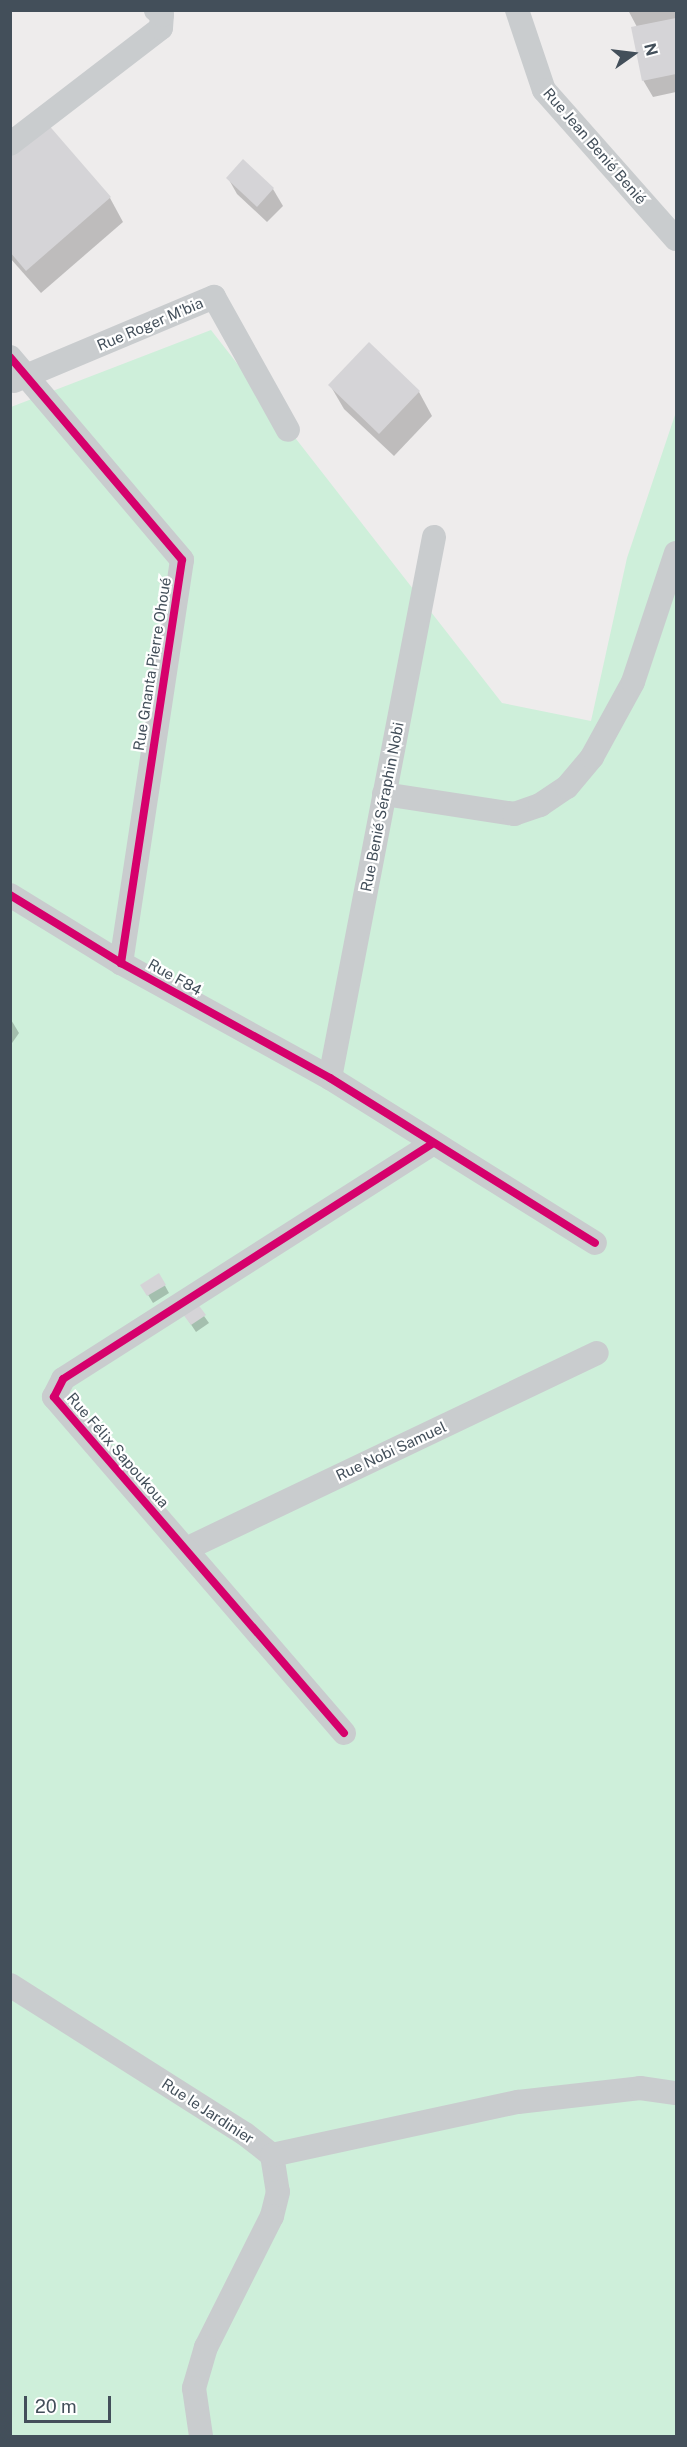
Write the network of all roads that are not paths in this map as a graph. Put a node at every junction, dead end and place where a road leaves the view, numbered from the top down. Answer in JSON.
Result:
{"nodes":[{"id":1,"x":156,"y":10,"type":"edge"},
{"id":2,"x":518,"y":10,"type":"edge"},
{"id":3,"x":10,"y":144,"type":"edge"},
{"id":4,"x":676,"y":239,"type":"edge"},
{"id":5,"x":10,"y":357,"type":"edge"},
{"id":6,"x":19,"y":379,"type":"edge"},
{"id":7,"x":288,"y":430,"type":"dead end"},
{"id":8,"x":434,"y":537,"type":"dead end"},
{"id":9,"x":676,"y":553,"type":"edge"},
{"id":10,"x":384,"y":794,"type":"junction"},
{"id":11,"x":10,"y":895,"type":"edge"},
{"id":12,"x":121,"y":963,"type":"junction"},
{"id":13,"x":330,"y":1078,"type":"junction"},
{"id":14,"x":434,"y":1143,"type":"junction"},
{"id":15,"x":595,"y":1243,"type":"dead end"},
{"id":16,"x":597,"y":1353,"type":"dead end"},
{"id":17,"x":186,"y":1549,"type":"junction"},
{"id":18,"x":344,"y":1733,"type":"dead end"},
{"id":19,"x":10,"y":1985,"type":"edge"},
{"id":20,"x":676,"y":2093,"type":"edge"},
{"id":21,"x":272,"y":2155,"type":"junction"},
{"id":22,"x":201,"y":2436,"type":"edge"}],
"edges":[{"from":1,"to":3,"type":"street"},
{"from":2,"to":4,"type":"street","name":"Rue Jean Benié Benié"},
{"from":5,"to":6,"type":"street","name":"Rue Gnanta Pierre Ohoué"},
{"from":6,"to":7,"type":"street","name":"Rue Roger M'bia"},
{"from":6,"to":12,"type":"street","name":"Rue Gnanta Pierre Ohoué"},
{"from":8,"to":10,"type":"street","name":"Rue Benié Séraphin Nobi"},
{"from":9,"to":10,"type":"street"},
{"from":10,"to":13,"type":"street","name":"Rue Benié Séraphin Nobi"},
{"from":11,"to":12,"type":"street","name":"Rue F84"},
{"from":12,"to":13,"type":"street","name":"Rue F84"},
{"from":13,"to":14,"type":"street","name":"Rue F84"},
{"from":14,"to":15,"type":"street","name":"Rue F84"},
{"from":14,"to":17,"type":"street","name":"Rue Félix Sapoukoua"},
{"from":16,"to":17,"type":"street","name":"Rue Nobi Samuel"},
{"from":17,"to":18,"type":"street","name":"Rue Félix Sapoukoua"},
{"from":19,"to":21,"type":"street","name":"Rue le Jardinier"},
{"from":20,"to":21,"type":"street"},
{"from":21,"to":22,"type":"street"}]}
